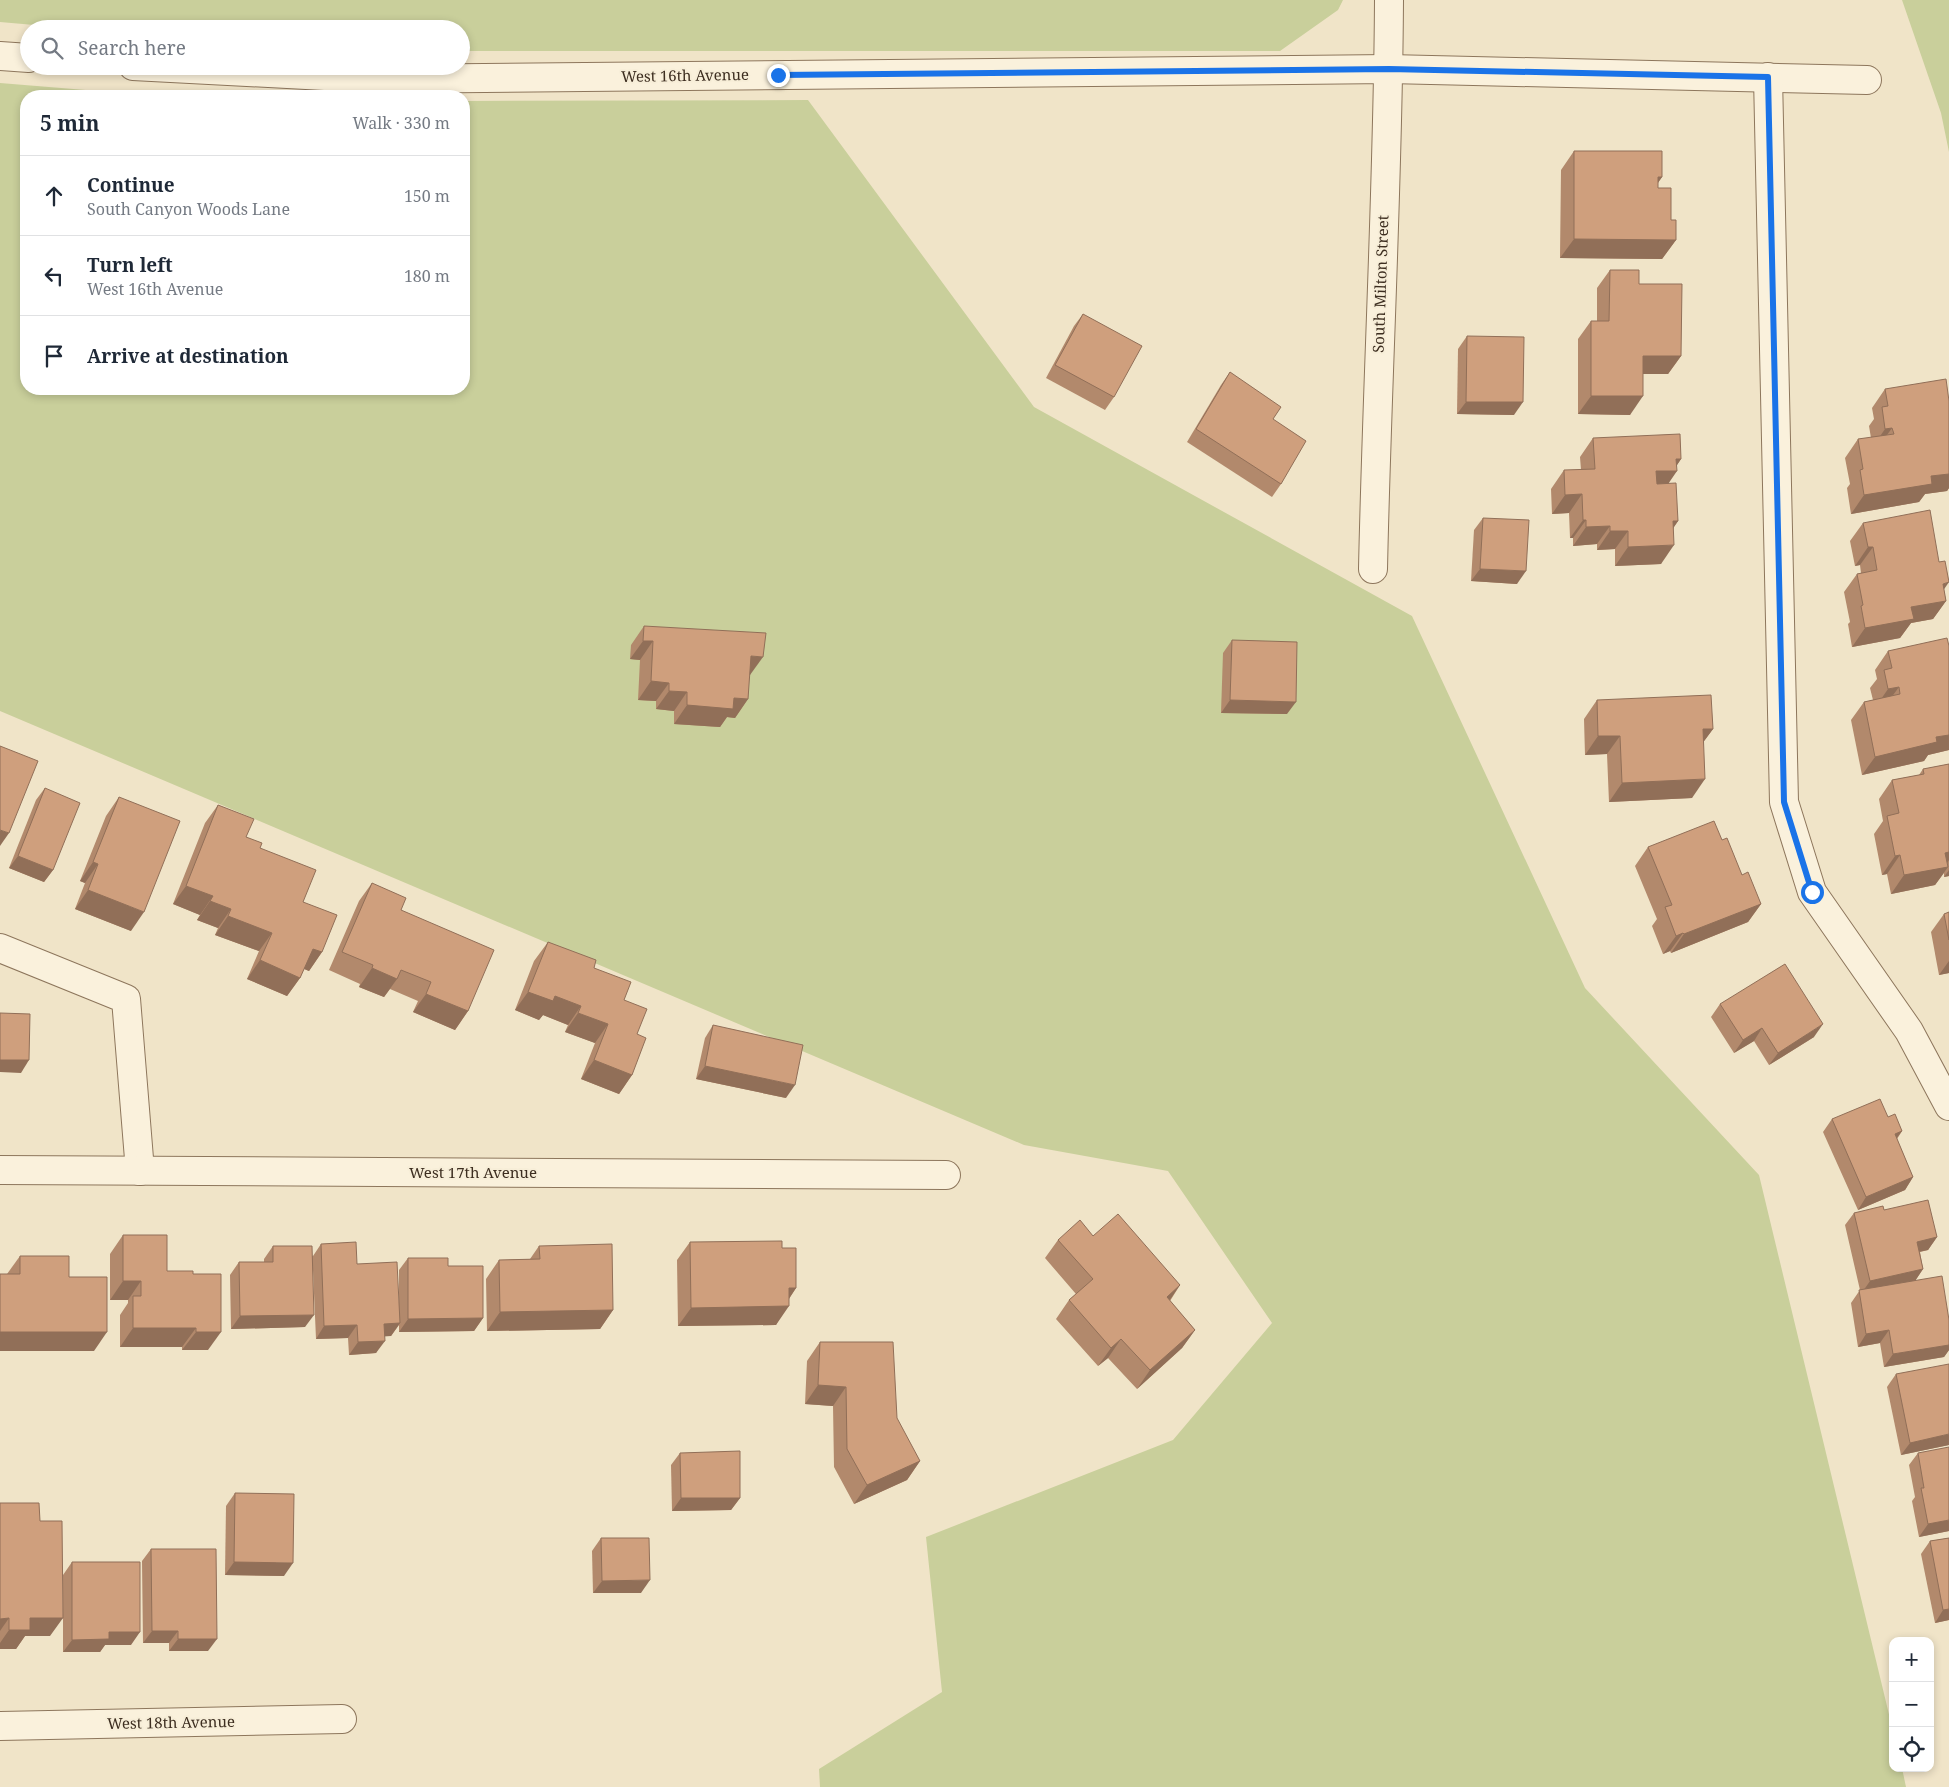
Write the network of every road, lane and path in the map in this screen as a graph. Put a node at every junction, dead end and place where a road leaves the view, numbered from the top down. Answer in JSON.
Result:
{"nodes":[{"id":1,"x":1389,"y":0,"type":"edge"},
{"id":2,"x":0,"y":56,"type":"edge"},
{"id":3,"x":20,"y":57,"type":"edge"},
{"id":4,"x":1389,"y":69,"type":"junction"},
{"id":5,"x":305,"y":75,"type":"edge"},
{"id":6,"x":1768,"y":77,"type":"junction"},
{"id":7,"x":1867,"y":80,"type":"dead end"},
{"id":8,"x":1373,"y":569,"type":"dead end"},
{"id":9,"x":0,"y":948,"type":"edge"},
{"id":10,"x":1949,"y":1106,"type":"edge"},
{"id":11,"x":0,"y":1170,"type":"edge"},
{"id":12,"x":140,"y":1171,"type":"junction"},
{"id":13,"x":946,"y":1175,"type":"dead end"},
{"id":14,"x":342,"y":1719,"type":"dead end"},
{"id":15,"x":0,"y":1726,"type":"edge"}],
"edges":[{"from":1,"to":4,"type":"street","name":"South Milton Street"},
{"from":2,"to":3,"type":"street"},
{"from":4,"to":5,"type":"street","name":"West 16th Avenue"},
{"from":4,"to":6,"type":"street","name":"West 16th Avenue"},
{"from":4,"to":8,"type":"street","name":"South Milton Street"},
{"from":6,"to":7,"type":"street","name":"West 16th Avenue"},
{"from":6,"to":10,"type":"street"},
{"from":9,"to":12,"type":"street"},
{"from":11,"to":12,"type":"street","name":"West 17th Avenue"},
{"from":12,"to":13,"type":"street","name":"West 17th Avenue"},
{"from":14,"to":15,"type":"street","name":"West 18th Avenue"}]}
